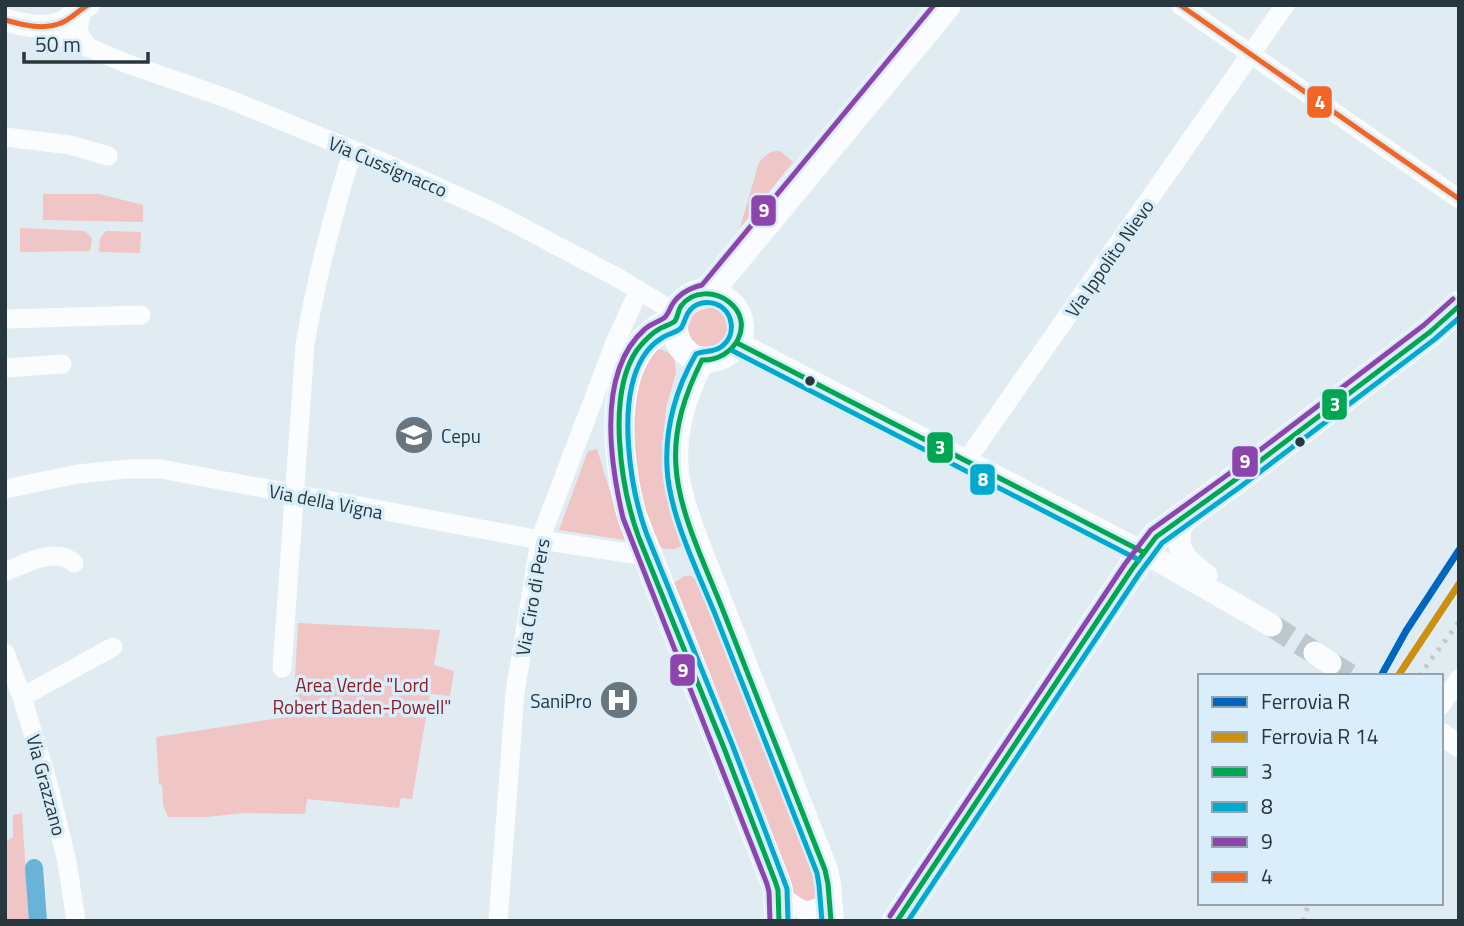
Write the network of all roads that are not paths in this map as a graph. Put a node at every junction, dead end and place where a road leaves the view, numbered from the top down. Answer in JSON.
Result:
{"nodes":[{"id":1,"x":946,"y":5,"type":"edge"},
{"id":2,"x":1180,"y":5,"type":"edge"},
{"id":3,"x":1284,"y":5,"type":"edge"},
{"id":4,"x":5,"y":6,"type":"edge"},
{"id":5,"x":85,"y":7,"type":"edge"},
{"id":6,"x":5,"y":20,"type":"edge"},
{"id":7,"x":33,"y":26,"type":"junction"},
{"id":8,"x":88,"y":47,"type":"junction"},
{"id":9,"x":1250,"y":55,"type":"junction"},
{"id":10,"x":5,"y":137,"type":"edge"},
{"id":11,"x":353,"y":150,"type":"junction"},
{"id":12,"x":108,"y":156,"type":"dead end"},
{"id":13,"x":1459,"y":200,"type":"edge"},
{"id":14,"x":639,"y":290,"type":"junction"},
{"id":15,"x":707,"y":293,"type":"junction"},
{"id":16,"x":1459,"y":306,"type":"edge"},
{"id":17,"x":141,"y":315,"type":"dead end"},
{"id":18,"x":675,"y":318,"type":"junction"},
{"id":19,"x":5,"y":319,"type":"edge"},
{"id":20,"x":737,"y":343,"type":"junction"},
{"id":21,"x":702,"y":360,"type":"junction"},
{"id":22,"x":62,"y":364,"type":"dead end"},
{"id":23,"x":5,"y":368,"type":"edge"},
{"id":24,"x":966,"y":461,"type":"junction"},
{"id":25,"x":5,"y":489,"type":"edge"},
{"id":26,"x":294,"y":495,"type":"junction"},
{"id":27,"x":1185,"y":517,"type":"junction"},
{"id":28,"x":540,"y":540,"type":"junction"},
{"id":29,"x":1143,"y":552,"type":"junction"},
{"id":30,"x":647,"y":556,"type":"junction"},
{"id":31,"x":74,"y":563,"type":"dead end"},
{"id":32,"x":5,"y":572,"type":"edge"},
{"id":33,"x":113,"y":647,"type":"dead end"},
{"id":34,"x":5,"y":653,"type":"edge"},
{"id":35,"x":282,"y":668,"type":"dead end"},
{"id":36,"x":1459,"y":679,"type":"edge"},
{"id":37,"x":22,"y":697,"type":"junction"},
{"id":38,"x":1443,"y":702,"type":"edge"},
{"id":39,"x":1443,"y":735,"type":"edge"},
{"id":40,"x":1459,"y":746,"type":"edge"},
{"id":41,"x":778,"y":890,"type":"junction"},
{"id":42,"x":830,"y":910,"type":"edge"},
{"id":43,"x":76,"y":921,"type":"edge"},
{"id":44,"x":498,"y":921,"type":"edge"},
{"id":45,"x":779,"y":921,"type":"edge"},
{"id":46,"x":897,"y":921,"type":"edge"}],
"edges":[{"from":1,"to":15,"type":"main road"},
{"from":2,"to":9,"type":"street"},
{"from":3,"to":9,"type":"street","name":"Via Ippolito Nievo"},
{"from":4,"to":5,"type":"street"},
{"from":5,"to":7,"type":"street"},
{"from":5,"to":8,"type":"street"},
{"from":6,"to":7,"type":"street"},
{"from":7,"to":8,"type":"street","name":"Via Cussignacco"},
{"from":8,"to":11,"type":"street","name":"Via Cussignacco"},
{"from":9,"to":13,"type":"street"},
{"from":9,"to":24,"type":"street","name":"Via Ippolito Nievo"},
{"from":10,"to":12,"type":"street"},
{"from":11,"to":14,"type":"street","name":"Via Cussignacco"},
{"from":11,"to":26,"type":"street"},
{"from":14,"to":18,"type":"street","name":"Via Cussignacco"},
{"from":14,"to":28,"type":"street","name":"Via Ciro di Pers"},
{"from":15,"to":18,"type":"main road"},
{"from":15,"to":20,"type":"main road"},
{"from":16,"to":27,"type":"main road"},
{"from":17,"to":19,"type":"street"},
{"from":18,"to":21,"type":"main road"},
{"from":18,"to":30,"type":"main road"},
{"from":20,"to":21,"type":"main road"},
{"from":20,"to":24,"type":"street"},
{"from":21,"to":42,"type":"main road"},
{"from":22,"to":23,"type":"street"},
{"from":24,"to":29,"type":"street"},
{"from":25,"to":26,"type":"street","name":"Via della Vigna"},
{"from":26,"to":28,"type":"street","name":"Via della Vigna"},
{"from":26,"to":35,"type":"street"},
{"from":27,"to":29,"type":"main road"},
{"from":27,"to":29,"type":"street"},
{"from":28,"to":30,"type":"street","name":"Via della Vigna"},
{"from":28,"to":44,"type":"street","name":"Via Ciro di Pers"},
{"from":29,"to":46,"type":"main road"},
{"from":30,"to":41,"type":"main road"},
{"from":31,"to":32,"type":"street"},
{"from":33,"to":37,"type":"street"},
{"from":34,"to":37,"type":"street","name":"Via Grazzano"},
{"from":36,"to":38,"type":"street"},
{"from":37,"to":43,"type":"street","name":"Via Grazzano"},
{"from":39,"to":40,"type":"street"},
{"from":41,"to":42,"type":"street"},
{"from":41,"to":45,"type":"main road"}]}
